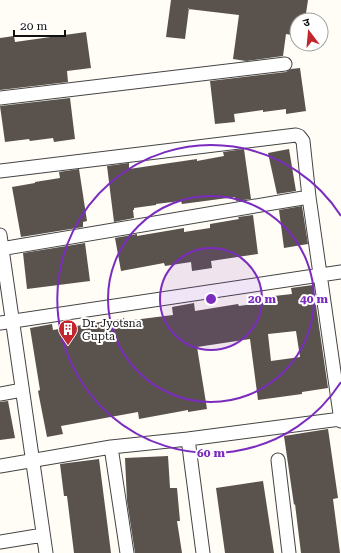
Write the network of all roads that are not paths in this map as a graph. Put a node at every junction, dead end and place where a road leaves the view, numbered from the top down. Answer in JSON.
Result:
{"nodes":[{"id":1,"x":285,"y":64,"type":"dead end"},
{"id":2,"x":0,"y":98,"type":"edge"},
{"id":3,"x":0,"y":171,"type":"edge"},
{"id":4,"x":309,"y":196,"type":"junction"},
{"id":5,"x":1,"y":244,"type":"edge"},
{"id":6,"x":341,"y":272,"type":"edge"},
{"id":7,"x":320,"y":274,"type":"junction"},
{"id":8,"x":6,"y":322,"type":"edge"},
{"id":9,"x":22,"y":390,"type":"junction"},
{"id":10,"x":0,"y":394,"type":"edge"},
{"id":11,"x":341,"y":420,"type":"edge"},
{"id":12,"x":188,"y":439,"type":"junction"},
{"id":13,"x":111,"y":447,"type":"junction"},
{"id":14,"x":33,"y":460,"type":"junction"},
{"id":15,"x":278,"y":460,"type":"dead end"},
{"id":16,"x":0,"y":466,"type":"edge"},
{"id":17,"x":43,"y":535,"type":"junction"},
{"id":18,"x":0,"y":542,"type":"edge"},
{"id":19,"x":46,"y":553,"type":"edge"},
{"id":20,"x":127,"y":553,"type":"edge"},
{"id":21,"x":204,"y":553,"type":"edge"},
{"id":22,"x":289,"y":553,"type":"edge"}],
"edges":[{"from":1,"to":2,"type":"street"},
{"from":3,"to":4,"type":"street"},
{"from":4,"to":5,"type":"street"},
{"from":4,"to":7,"type":"street"},
{"from":5,"to":8,"type":"street"},
{"from":6,"to":7,"type":"street"},
{"from":7,"to":8,"type":"street"},
{"from":7,"to":11,"type":"street"},
{"from":8,"to":9,"type":"street"},
{"from":9,"to":10,"type":"street"},
{"from":9,"to":14,"type":"street"},
{"from":11,"to":12,"type":"street"},
{"from":12,"to":13,"type":"street"},
{"from":12,"to":21,"type":"street"},
{"from":13,"to":14,"type":"street"},
{"from":13,"to":20,"type":"street"},
{"from":14,"to":16,"type":"street"},
{"from":14,"to":17,"type":"street"},
{"from":15,"to":22,"type":"street"},
{"from":17,"to":18,"type":"street"},
{"from":17,"to":19,"type":"street"}]}
